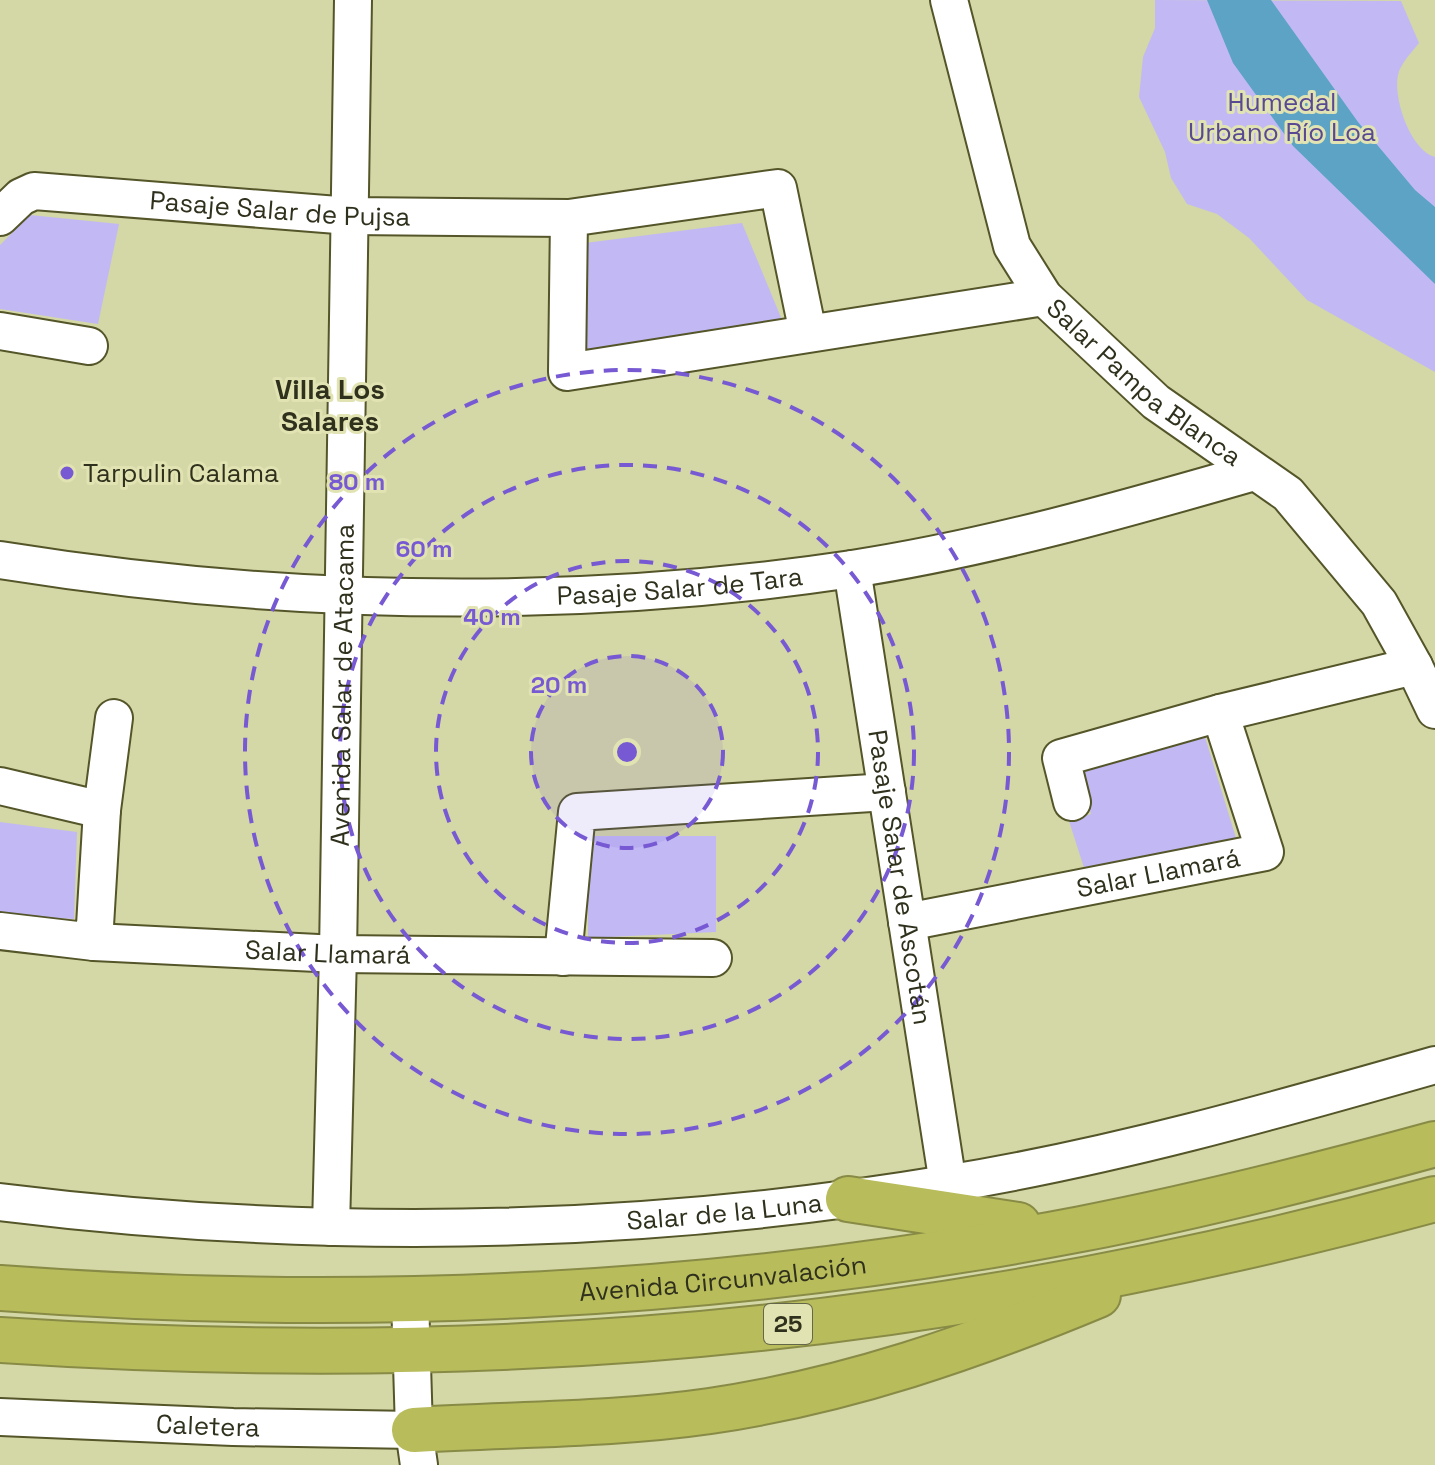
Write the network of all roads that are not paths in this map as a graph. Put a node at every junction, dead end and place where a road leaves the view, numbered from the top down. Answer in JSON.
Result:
{"nodes":[{"id":1,"x":353,"y":0,"type":"edge"},
{"id":2,"x":949,"y":0,"type":"edge"},
{"id":3,"x":350,"y":216,"type":"junction"},
{"id":4,"x":0,"y":217,"type":"edge"},
{"id":5,"x":569,"y":218,"type":"junction"},
{"id":6,"x":1044,"y":297,"type":"junction"},
{"id":7,"x":0,"y":331,"type":"edge"},
{"id":8,"x":808,"y":333,"type":"junction"},
{"id":9,"x":89,"y":346,"type":"dead end"},
{"id":10,"x":1254,"y":472,"type":"junction"},
{"id":11,"x":0,"y":560,"type":"edge"},
{"id":12,"x":852,"y":569,"type":"junction"},
{"id":13,"x":343,"y":597,"type":"junction"},
{"id":14,"x":1414,"y":666,"type":"junction"},
{"id":15,"x":1435,"y":710,"type":"edge"},
{"id":16,"x":1220,"y":713,"type":"junction"},
{"id":17,"x":114,"y":718,"type":"dead end"},
{"id":18,"x":0,"y":786,"type":"edge"},
{"id":19,"x":887,"y":792,"type":"junction"},
{"id":20,"x":1072,"y":802,"type":"dead end"},
{"id":21,"x":102,"y":810,"type":"junction"},
{"id":22,"x":907,"y":922,"type":"junction"},
{"id":23,"x":0,"y":931,"type":"edge"},
{"id":24,"x":94,"y":942,"type":"junction"},
{"id":25,"x":338,"y":954,"type":"junction"},
{"id":26,"x":563,"y":957,"type":"junction"},
{"id":27,"x":713,"y":958,"type":"dead end"},
{"id":28,"x":1435,"y":1065,"type":"edge"},
{"id":29,"x":1435,"y":1144,"type":"edge"},
{"id":30,"x":948,"y":1184,"type":"junction"},
{"id":31,"x":848,"y":1199,"type":"junction"},
{"id":32,"x":1435,"y":1199,"type":"edge"},
{"id":33,"x":0,"y":1202,"type":"edge"},
{"id":34,"x":331,"y":1227,"type":"junction"},
{"id":35,"x":1081,"y":1229,"type":"junction"},
{"id":36,"x":1162,"y":1265,"type":"junction"},
{"id":37,"x":0,"y":1288,"type":"edge"},
{"id":38,"x":410,"y":1298,"type":"junction"},
{"id":39,"x":0,"y":1340,"type":"edge"},
{"id":40,"x":412,"y":1350,"type":"junction"},
{"id":41,"x":0,"y":1417,"type":"edge"},
{"id":42,"x":417,"y":1447,"type":"edge"}],
"edges":[{"from":1,"to":3,"type":"street","name":"Avenida Salar de Atacama"},
{"from":2,"to":6,"type":"street","name":"Salar Pampa Blanca"},
{"from":3,"to":4,"type":"street","name":"Pasaje Salar de Pujsa"},
{"from":3,"to":5,"type":"street","name":"Pasaje Salar de Pujsa"},
{"from":3,"to":13,"type":"street","name":"Avenida Salar de Atacama"},
{"from":5,"to":8,"type":"street","name":"Pasaje Salar de Pujsa"},
{"from":5,"to":8,"type":"street"},
{"from":6,"to":8,"type":"street"},
{"from":6,"to":10,"type":"street","name":"Salar Pampa Blanca"},
{"from":7,"to":9,"type":"street"},
{"from":10,"to":12,"type":"street","name":"Pasaje Salar de Tara"},
{"from":10,"to":14,"type":"street","name":"Salar Pampa Blanca"},
{"from":11,"to":13,"type":"street","name":"Pasaje Salar de Tara"},
{"from":12,"to":13,"type":"street","name":"Pasaje Salar de Tara"},
{"from":12,"to":19,"type":"street","name":"Pasaje Salar de Ascotán"},
{"from":13,"to":25,"type":"street","name":"Avenida Salar de Atacama"},
{"from":14,"to":15,"type":"street","name":"Salar Pampa Blanca"},
{"from":14,"to":16,"type":"street"},
{"from":16,"to":20,"type":"street"},
{"from":16,"to":22,"type":"street","name":"Salar Llamará"},
{"from":17,"to":21,"type":"street"},
{"from":18,"to":21,"type":"street"},
{"from":19,"to":22,"type":"street","name":"Pasaje Salar de Ascotán"},
{"from":19,"to":26,"type":"street"},
{"from":21,"to":24,"type":"street"},
{"from":22,"to":30,"type":"street","name":"Pasaje Salar de Ascotán"},
{"from":23,"to":24,"type":"street","name":"Salar Llamará"},
{"from":24,"to":25,"type":"street","name":"Salar Llamará"},
{"from":25,"to":26,"type":"street","name":"Salar Llamará"},
{"from":25,"to":34,"type":"street","name":"Avenida Salar de Atacama"},
{"from":26,"to":27,"type":"street","name":"Salar Llamará"},
{"from":28,"to":30,"type":"street","name":"Salar de la Luna"},
{"from":29,"to":35,"type":"highway","name":"Avenida Circunvalación","number":"25"},
{"from":30,"to":31,"type":"street","name":"Salar de la Luna"},
{"from":31,"to":34,"type":"street","name":"Salar de la Luna"},
{"from":31,"to":35,"type":"highway"},
{"from":32,"to":36,"type":"highway","name":"Avenida Circunvalación","number":"25"},
{"from":33,"to":34,"type":"street","name":"Salar de la Luna"},
{"from":35,"to":38,"type":"highway","name":"Avenida Circunvalación","number":"25"},
{"from":36,"to":40,"type":"highway","name":"Avenida Circunvalación","number":"25"},
{"from":36,"to":42,"type":"highway"},
{"from":37,"to":38,"type":"highway","name":"Avenida Circunvalación","number":"25"},
{"from":38,"to":40,"type":"street"},
{"from":39,"to":40,"type":"highway","name":"Avenida Circunvalación","number":"25"},
{"from":40,"to":42,"type":"street"},
{"from":41,"to":42,"type":"street","name":"Caletera"}]}
